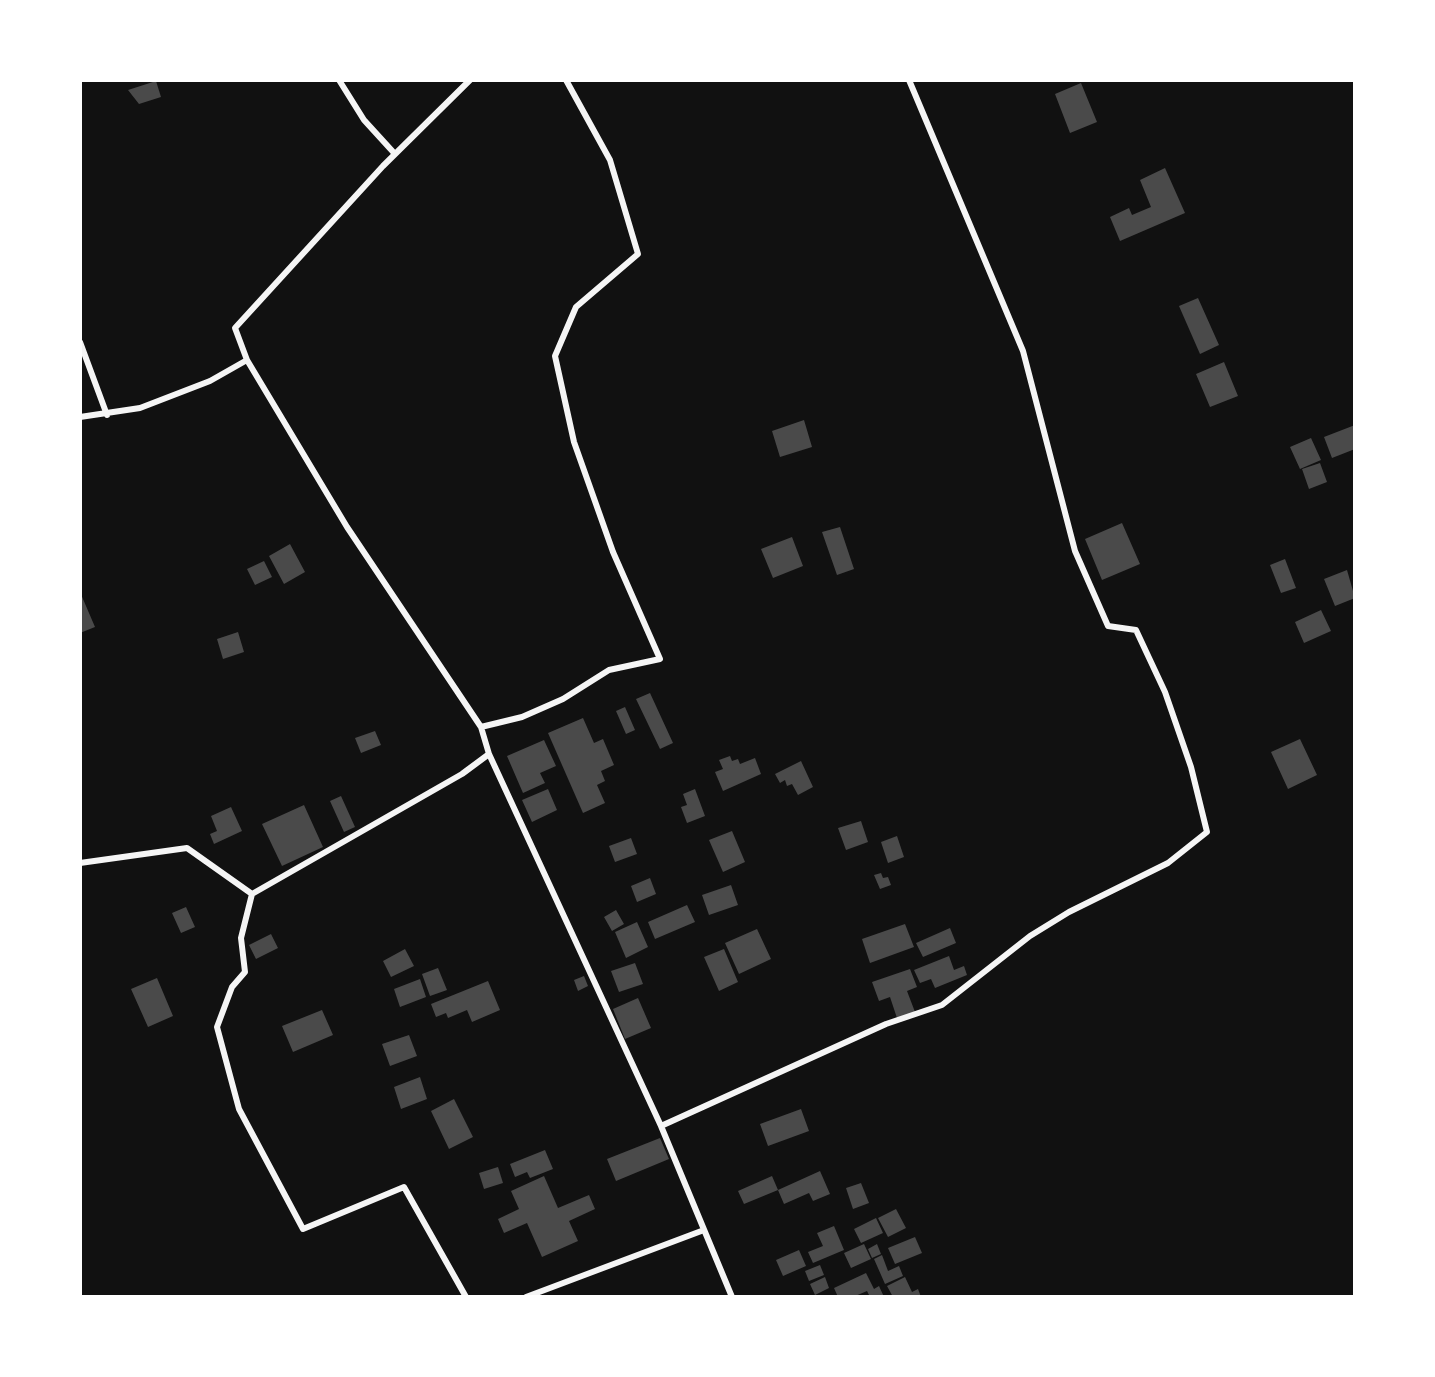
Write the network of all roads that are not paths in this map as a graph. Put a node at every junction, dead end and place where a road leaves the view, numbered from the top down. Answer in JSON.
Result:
{"nodes":[{"id":1,"x":339,"y":80,"type":"edge"},
{"id":2,"x":470,"y":80,"type":"edge"},
{"id":3,"x":566,"y":80,"type":"edge"},
{"id":4,"x":910,"y":80,"type":"edge"},
{"id":5,"x":396,"y":154,"type":"junction"},
{"id":6,"x":80,"y":342,"type":"edge"},
{"id":7,"x":247,"y":360,"type":"junction"},
{"id":8,"x":107,"y":415,"type":"junction"},
{"id":9,"x":80,"y":416,"type":"edge"},
{"id":10,"x":481,"y":727,"type":"junction"},
{"id":11,"x":489,"y":754,"type":"junction"},
{"id":12,"x":80,"y":864,"type":"edge"},
{"id":13,"x":252,"y":894,"type":"junction"},
{"id":14,"x":661,"y":1126,"type":"junction"},
{"id":15,"x":704,"y":1230,"type":"junction"},
{"id":16,"x":466,"y":1297,"type":"edge"},
{"id":17,"x":526,"y":1297,"type":"edge"},
{"id":18,"x":732,"y":1297,"type":"edge"}],
"edges":[{"from":1,"to":5,"type":"street"},
{"from":2,"to":5,"type":"street"},
{"from":3,"to":10,"type":"street"},
{"from":4,"to":14,"type":"street"},
{"from":5,"to":7,"type":"street"},
{"from":6,"to":8,"type":"street"},
{"from":7,"to":8,"type":"street"},
{"from":7,"to":10,"type":"street"},
{"from":8,"to":9,"type":"street"},
{"from":10,"to":11,"type":"street"},
{"from":11,"to":13,"type":"street"},
{"from":11,"to":14,"type":"street"},
{"from":12,"to":13,"type":"street"},
{"from":13,"to":16,"type":"street"},
{"from":14,"to":15,"type":"street"},
{"from":15,"to":17,"type":"street"},
{"from":15,"to":18,"type":"street"}]}
